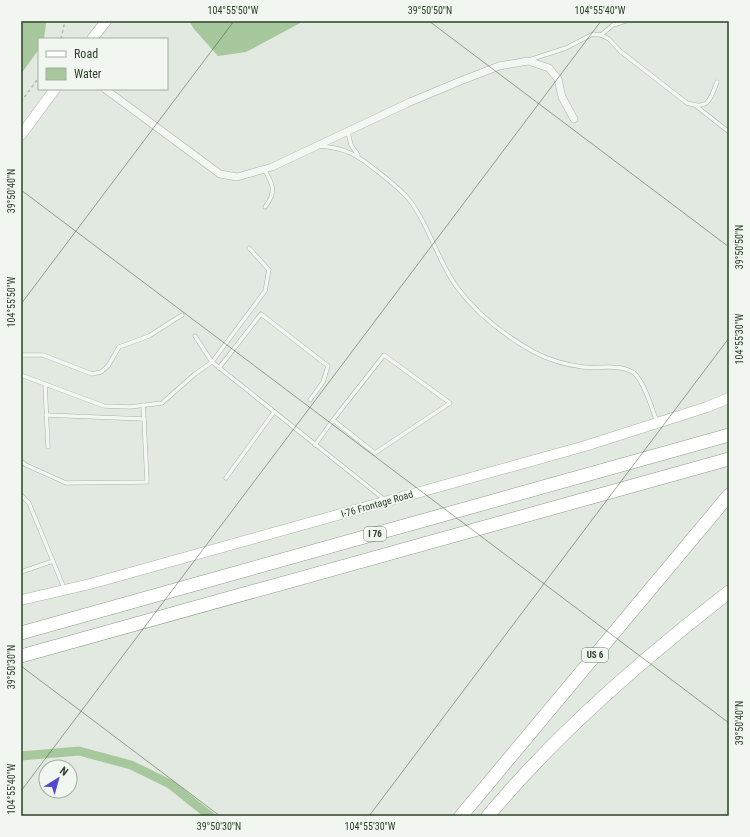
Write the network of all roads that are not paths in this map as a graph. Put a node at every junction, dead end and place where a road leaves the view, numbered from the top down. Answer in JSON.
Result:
{"nodes":[{"id":1,"x":106,"y":21,"type":"edge"},
{"id":2,"x":626,"y":21,"type":"edge"},
{"id":3,"x":601,"y":35,"type":"junction"},
{"id":4,"x":93,"y":38,"type":"edge"},
{"id":5,"x":528,"y":60,"type":"junction"},
{"id":6,"x":717,"y":82,"type":"dead end"},
{"id":7,"x":54,"y":90,"type":"edge"},
{"id":8,"x":106,"y":90,"type":"edge"},
{"id":9,"x":696,"y":106,"type":"junction"},
{"id":10,"x":574,"y":119,"type":"dead end"},
{"id":11,"x":348,"y":131,"type":"junction"},
{"id":12,"x":729,"y":132,"type":"edge"},
{"id":13,"x":21,"y":135,"type":"edge"},
{"id":14,"x":316,"y":146,"type":"junction"},
{"id":15,"x":358,"y":156,"type":"junction"},
{"id":16,"x":264,"y":169,"type":"junction"},
{"id":17,"x":265,"y":207,"type":"dead end"},
{"id":18,"x":249,"y":248,"type":"dead end"},
{"id":19,"x":182,"y":315,"type":"dead end"},
{"id":20,"x":195,"y":336,"type":"dead end"},
{"id":21,"x":21,"y":355,"type":"edge"},
{"id":22,"x":212,"y":362,"type":"junction"},
{"id":23,"x":219,"y":368,"type":"junction"},
{"id":24,"x":21,"y":375,"type":"edge"},
{"id":25,"x":45,"y":384,"type":"junction"},
{"id":26,"x":729,"y":398,"type":"edge"},
{"id":27,"x":310,"y":400,"type":"dead end"},
{"id":28,"x":143,"y":405,"type":"junction"},
{"id":29,"x":274,"y":412,"type":"junction"},
{"id":30,"x":46,"y":415,"type":"junction"},
{"id":31,"x":144,"y":419,"type":"junction"},
{"id":32,"x":333,"y":420,"type":"junction"},
{"id":33,"x":657,"y":423,"type":"junction"},
{"id":34,"x":729,"y":435,"type":"edge"},
{"id":35,"x":315,"y":445,"type":"junction"},
{"id":36,"x":48,"y":447,"type":"dead end"},
{"id":37,"x":729,"y":459,"type":"edge"},
{"id":38,"x":21,"y":461,"type":"edge"},
{"id":39,"x":226,"y":478,"type":"dead end"},
{"id":40,"x":21,"y":495,"type":"edge"},
{"id":41,"x":729,"y":495,"type":"edge"},
{"id":42,"x":386,"y":501,"type":"junction"},
{"id":43,"x":54,"y":561,"type":"junction"},
{"id":44,"x":21,"y":572,"type":"edge"},
{"id":45,"x":65,"y":590,"type":"junction"},
{"id":46,"x":729,"y":592,"type":"edge"},
{"id":47,"x":21,"y":600,"type":"edge"},
{"id":48,"x":21,"y":633,"type":"edge"},
{"id":49,"x":21,"y":656,"type":"edge"},
{"id":50,"x":729,"y":812,"type":"edge"},
{"id":51,"x":460,"y":816,"type":"edge"},
{"id":52,"x":488,"y":816,"type":"edge"},
{"id":53,"x":726,"y":816,"type":"edge"}],
"edges":[{"from":1,"to":4,"type":"street"},
{"from":2,"to":3,"type":"lane"},
{"from":3,"to":5,"type":"lane"},
{"from":3,"to":9,"type":"lane"},
{"from":5,"to":10,"type":"street"},
{"from":5,"to":11,"type":"street"},
{"from":6,"to":9,"type":"lane"},
{"from":7,"to":13,"type":"street"},
{"from":8,"to":16,"type":"street"},
{"from":9,"to":12,"type":"lane"},
{"from":11,"to":14,"type":"street"},
{"from":11,"to":15,"type":"lane"},
{"from":14,"to":15,"type":"lane"},
{"from":14,"to":16,"type":"street"},
{"from":15,"to":33,"type":"lane"},
{"from":16,"to":17,"type":"lane"},
{"from":18,"to":22,"type":"lane"},
{"from":19,"to":21,"type":"lane"},
{"from":20,"to":22,"type":"lane"},
{"from":22,"to":23,"type":"lane"},
{"from":22,"to":28,"type":"lane"},
{"from":23,"to":27,"type":"lane"},
{"from":23,"to":29,"type":"lane"},
{"from":24,"to":25,"type":"lane"},
{"from":25,"to":28,"type":"lane"},
{"from":25,"to":30,"type":"lane"},
{"from":26,"to":33,"type":"street","name":"I-76 Frontage Road"},
{"from":28,"to":31,"type":"lane"},
{"from":29,"to":35,"type":"lane"},
{"from":29,"to":39,"type":"lane"},
{"from":30,"to":31,"type":"lane"},
{"from":30,"to":36,"type":"lane"},
{"from":31,"to":38,"type":"lane"},
{"from":32,"to":32,"type":"lane"},
{"from":32,"to":35,"type":"lane"},
{"from":33,"to":42,"type":"street","name":"I-76 Frontage Road"},
{"from":34,"to":48,"type":"highway","number":"I 76"},
{"from":35,"to":42,"type":"lane"},
{"from":37,"to":49,"type":"highway","number":"I 76"},
{"from":40,"to":43,"type":"lane"},
{"from":41,"to":51,"type":"highway","number":"US 6"},
{"from":42,"to":45,"type":"street","name":"I-76 Frontage Road"},
{"from":43,"to":44,"type":"lane"},
{"from":43,"to":45,"type":"lane"},
{"from":45,"to":47,"type":"street","name":"I-76 Frontage Road"},
{"from":46,"to":52,"type":"highway"},
{"from":50,"to":53,"type":"lane"}]}
